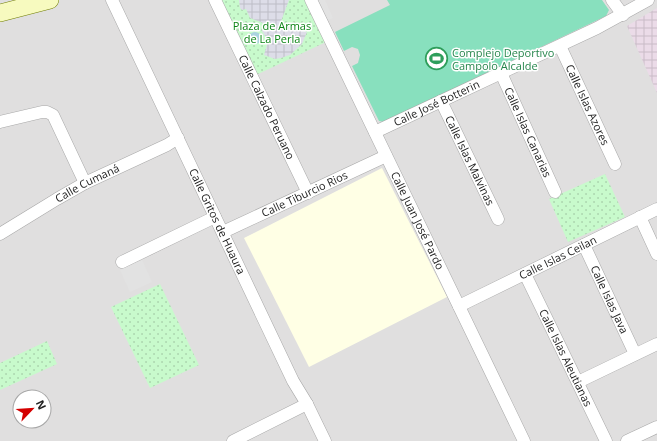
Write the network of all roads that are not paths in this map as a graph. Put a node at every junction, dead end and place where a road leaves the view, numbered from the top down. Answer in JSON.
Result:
{"nodes":[{"id":1,"x":50,"y":0,"type":"edge"},
{"id":2,"x":112,"y":0,"type":"edge"},
{"id":3,"x":215,"y":0,"type":"edge"},
{"id":4,"x":311,"y":0,"type":"edge"},
{"id":5,"x":612,"y":0,"type":"edge"},
{"id":6,"x":648,"y":0,"type":"edge"},
{"id":7,"x":0,"y":13,"type":"edge"},
{"id":8,"x":623,"y":15,"type":"junction"},
{"id":9,"x":560,"y":46,"type":"junction"},
{"id":10,"x":501,"y":73,"type":"junction"},
{"id":11,"x":441,"y":100,"type":"junction"},
{"id":12,"x":0,"y":122,"type":"edge"},
{"id":13,"x":375,"y":132,"type":"junction"},
{"id":14,"x":178,"y":138,"type":"junction"},
{"id":15,"x":386,"y":156,"type":"junction"},
{"id":16,"x":615,"y":164,"type":"dead end"},
{"id":17,"x":85,"y":183,"type":"junction"},
{"id":18,"x":555,"y":192,"type":"dead end"},
{"id":19,"x":308,"y":193,"type":"junction"},
{"id":20,"x":657,"y":209,"type":"edge"},
{"id":21,"x":215,"y":217,"type":"junction"},
{"id":22,"x":640,"y":217,"type":"junction"},
{"id":23,"x":498,"y":219,"type":"dead end"},
{"id":24,"x":223,"y":232,"type":"junction"},
{"id":25,"x":0,"y":234,"type":"edge"},
{"id":26,"x":584,"y":245,"type":"junction"},
{"id":27,"x":657,"y":254,"type":"edge"},
{"id":28,"x":122,"y":262,"type":"dead end"},
{"id":29,"x":525,"y":274,"type":"junction"},
{"id":30,"x":458,"y":306,"type":"junction"},
{"id":31,"x":657,"y":344,"type":"edge"},
{"id":32,"x":635,"y":354,"type":"junction"},
{"id":33,"x":578,"y":382,"type":"junction"},
{"id":34,"x":307,"y":404,"type":"junction"},
{"id":35,"x":657,"y":427,"type":"edge"},
{"id":36,"x":234,"y":441,"type":"edge"},
{"id":37,"x":325,"y":441,"type":"edge"},
{"id":38,"x":524,"y":441,"type":"edge"},
{"id":39,"x":606,"y":441,"type":"edge"},
{"id":40,"x":628,"y":441,"type":"edge"}],
"edges":[{"from":1,"to":7,"type":"main road"},
{"from":2,"to":14,"type":"street","name":"Calle Gritos de Huaura"},
{"from":3,"to":19,"type":"street","name":"Calle Calzado Peruano"},
{"from":4,"to":13,"type":"street","name":"Calle Juan José Pardo"},
{"from":5,"to":8,"type":"street"},
{"from":6,"to":8,"type":"street","name":"Calle José Botterin"},
{"from":8,"to":9,"type":"street","name":"Calle José Botterin"},
{"from":9,"to":10,"type":"street","name":"Calle José Botterin"},
{"from":9,"to":16,"type":"street","name":"Calle Islas Azores"},
{"from":10,"to":11,"type":"street","name":"Calle José Botterin"},
{"from":10,"to":18,"type":"street","name":"Calle Islas Canarias"},
{"from":11,"to":13,"type":"street","name":"Calle José Botterin"},
{"from":11,"to":23,"type":"street","name":"Calle Islas Malvinas"},
{"from":12,"to":17,"type":"street"},
{"from":13,"to":15,"type":"street","name":"Calle Juan José Pardo"},
{"from":14,"to":17,"type":"street","name":"Calle Cumaná"},
{"from":14,"to":21,"type":"street","name":"Calle Gritos de Huaura"},
{"from":15,"to":19,"type":"street","name":"Calle Tiburcio Rios"},
{"from":15,"to":30,"type":"street","name":"Calle Juan José Pardo"},
{"from":17,"to":25,"type":"street","name":"Calle Cumaná"},
{"from":19,"to":24,"type":"street","name":"Calle Tiburcio Rios"},
{"from":20,"to":22,"type":"street","name":"Calle Islas Ceilan"},
{"from":21,"to":24,"type":"street","name":"Calle Gritos de Huaura"},
{"from":21,"to":28,"type":"street"},
{"from":22,"to":26,"type":"street","name":"Calle Islas Ceilan"},
{"from":22,"to":27,"type":"street"},
{"from":24,"to":34,"type":"street","name":"Calle Gritos de Huaura"},
{"from":26,"to":29,"type":"street","name":"Calle Islas Ceilan"},
{"from":26,"to":32,"type":"street","name":"Calle Islas Java"},
{"from":29,"to":30,"type":"street","name":"Calle Islas Ceilan"},
{"from":29,"to":33,"type":"street","name":"Calle Islas Aleutianas"},
{"from":30,"to":38,"type":"street","name":"Calle Juan José Pardo"},
{"from":31,"to":32,"type":"street"},
{"from":32,"to":33,"type":"street"},
{"from":33,"to":39,"type":"street","name":"Calle Islas Aleutianas"},
{"from":34,"to":36,"type":"street"},
{"from":34,"to":37,"type":"street","name":"Calle Gritos de Huaura"},
{"from":35,"to":40,"type":"street"}]}
